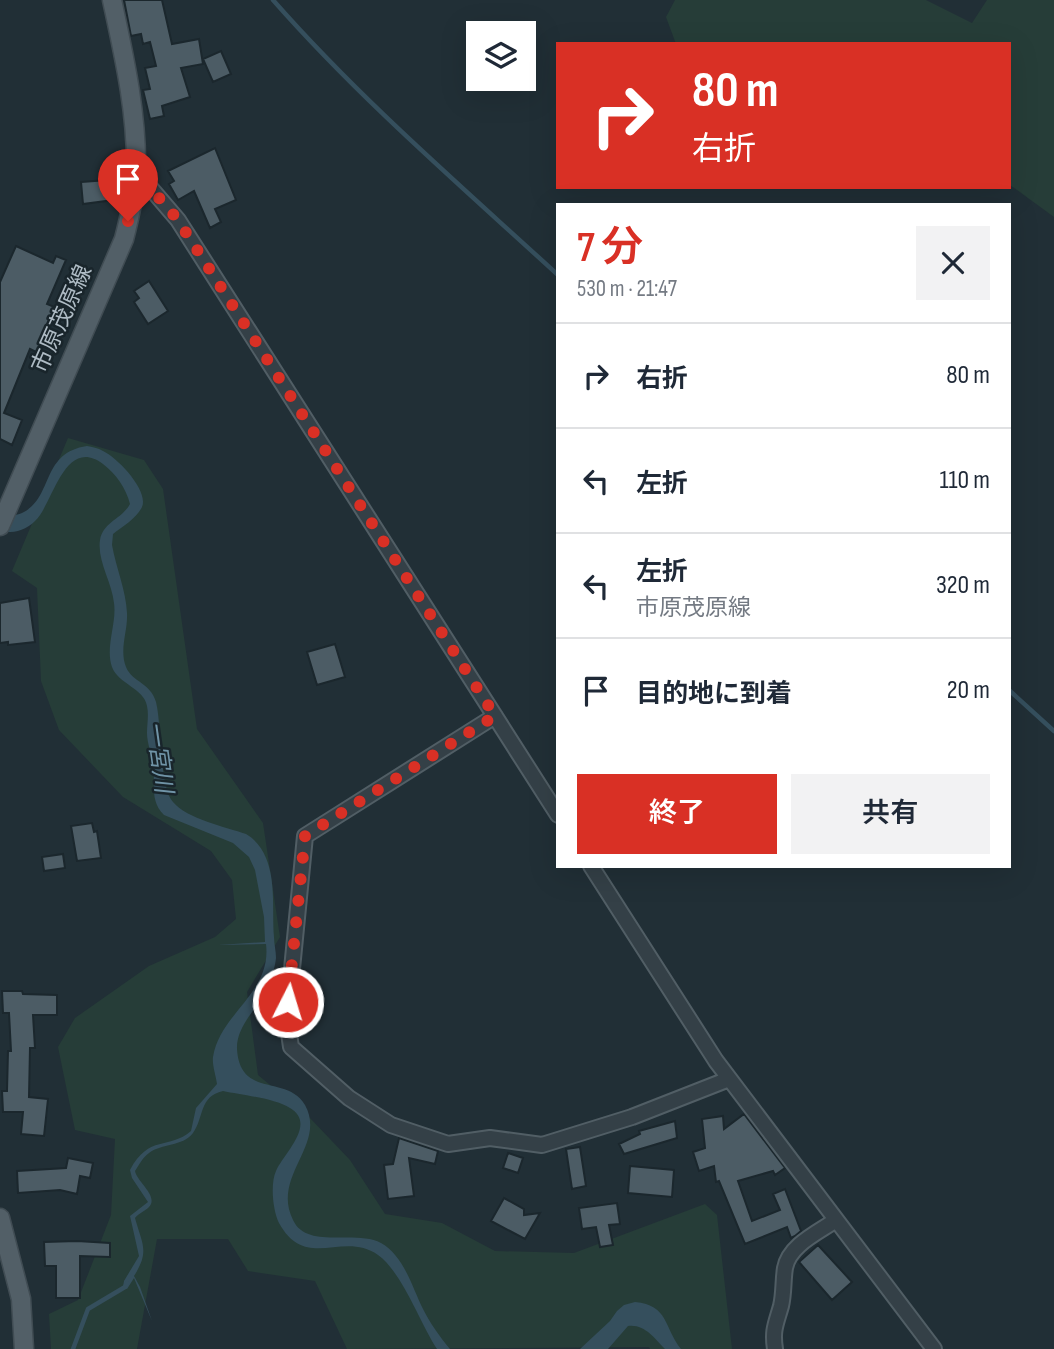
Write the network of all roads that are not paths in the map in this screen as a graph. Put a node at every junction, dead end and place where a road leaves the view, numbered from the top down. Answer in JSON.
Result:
{"nodes":[{"id":1,"x":112,"y":0,"type":"edge"},
{"id":2,"x":136,"y":171,"type":"junction"},
{"id":3,"x":0,"y":526,"type":"edge"},
{"id":4,"x":495,"y":716,"type":"junction"},
{"id":5,"x":556,"y":812,"type":"edge"},
{"id":6,"x":592,"y":868,"type":"edge"},
{"id":7,"x":729,"y":1079,"type":"junction"},
{"id":8,"x":0,"y":1218,"type":"edge"},
{"id":9,"x":836,"y":1220,"type":"junction"},
{"id":10,"x":24,"y":1349,"type":"edge"},
{"id":11,"x":775,"y":1349,"type":"edge"},
{"id":12,"x":934,"y":1349,"type":"edge"}],
"edges":[{"from":1,"to":2,"type":"main road","name":"市原茂原線"},
{"from":2,"to":3,"type":"main road","name":"市原茂原線"},
{"from":2,"to":4,"type":"street"},
{"from":4,"to":5,"type":"street"},
{"from":4,"to":7,"type":"street"},
{"from":6,"to":7,"type":"street"},
{"from":7,"to":9,"type":"street"},
{"from":8,"to":10,"type":"main road"},
{"from":9,"to":11,"type":"street"},
{"from":9,"to":12,"type":"street"}]}
